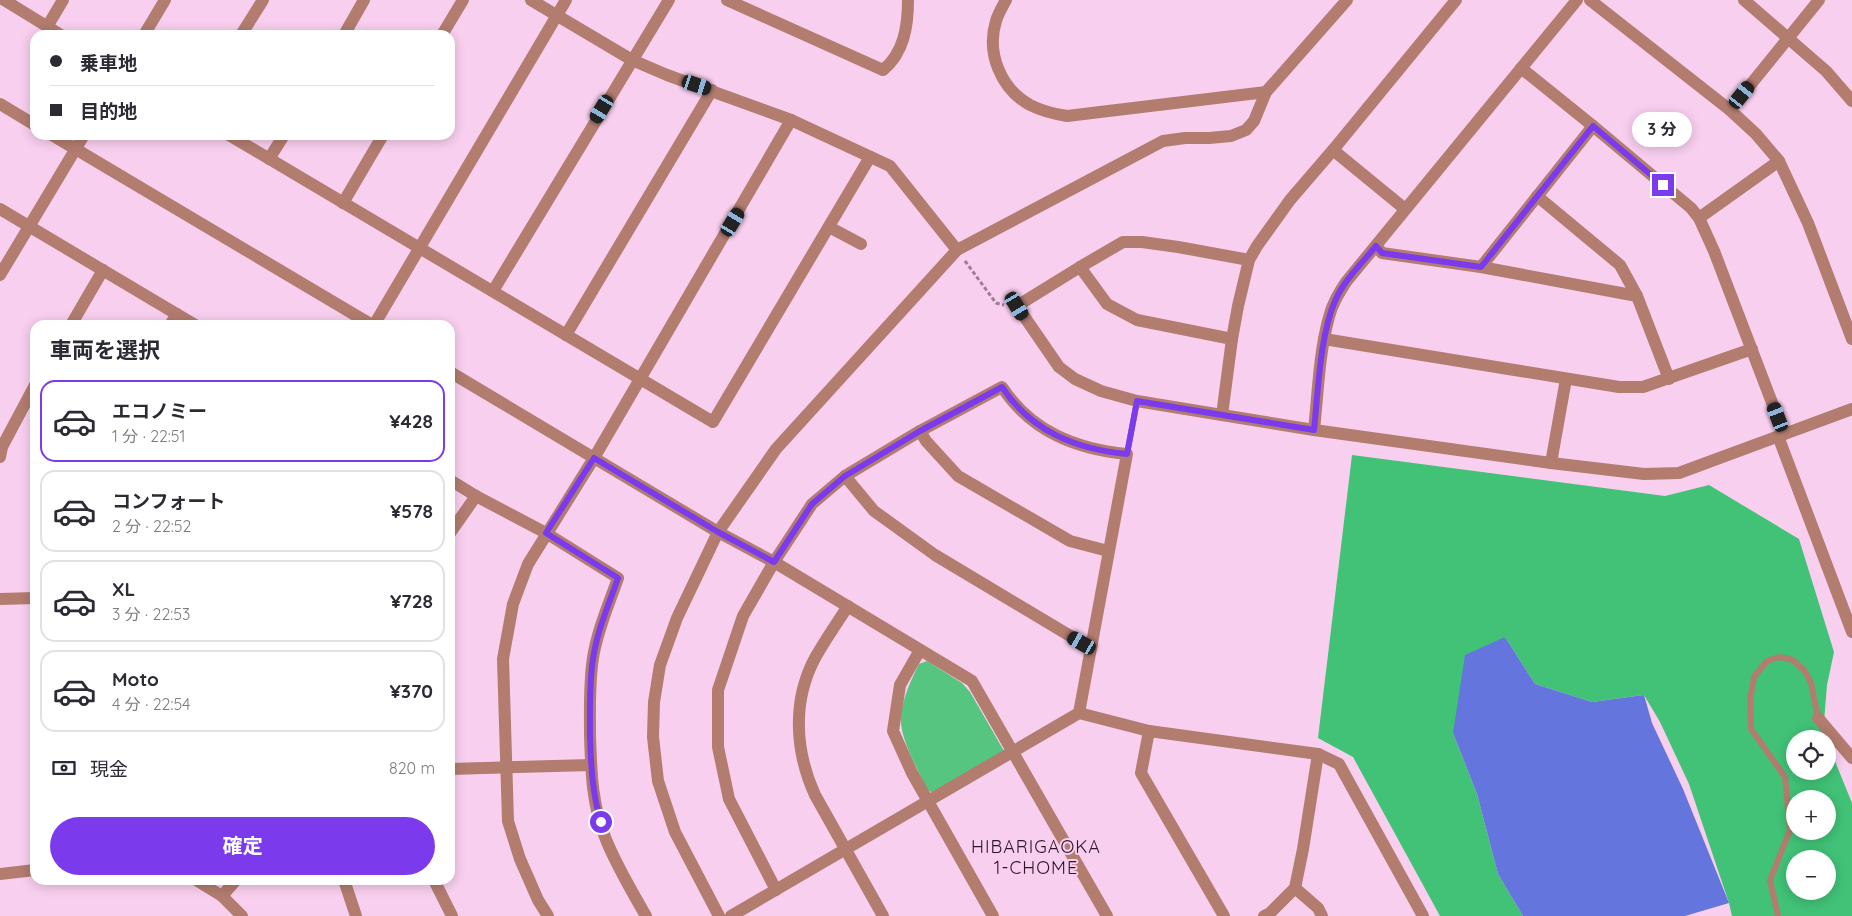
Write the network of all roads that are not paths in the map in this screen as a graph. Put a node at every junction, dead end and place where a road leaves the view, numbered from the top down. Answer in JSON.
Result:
{"nodes":[{"id":1,"x":4,"y":0,"type":"edge"},
{"id":2,"x":63,"y":0,"type":"edge"},
{"id":3,"x":165,"y":0,"type":"edge"},
{"id":4,"x":263,"y":0,"type":"edge"},
{"id":5,"x":364,"y":0,"type":"edge"},
{"id":6,"x":463,"y":0,"type":"edge"},
{"id":7,"x":530,"y":0,"type":"edge"},
{"id":8,"x":566,"y":0,"type":"edge"},
{"id":9,"x":669,"y":0,"type":"edge"},
{"id":10,"x":727,"y":0,"type":"edge"},
{"id":11,"x":908,"y":0,"type":"edge"},
{"id":12,"x":1006,"y":0,"type":"edge"},
{"id":13,"x":1347,"y":0,"type":"edge"},
{"id":14,"x":1456,"y":0,"type":"edge"},
{"id":15,"x":1577,"y":0,"type":"edge"},
{"id":16,"x":1590,"y":0,"type":"edge"},
{"id":17,"x":1744,"y":0,"type":"edge"},
{"id":18,"x":1819,"y":0,"type":"edge"},
{"id":19,"x":557,"y":15,"type":"junction"},
{"id":20,"x":47,"y":27,"type":"junction"},
{"id":21,"x":52,"y":30,"type":"edge"},
{"id":22,"x":147,"y":30,"type":"edge"},
{"id":23,"x":244,"y":30,"type":"edge"},
{"id":24,"x":347,"y":30,"type":"edge"},
{"id":25,"x":445,"y":30,"type":"edge"},
{"id":26,"x":1789,"y":37,"type":"junction"},
{"id":27,"x":632,"y":60,"type":"junction"},
{"id":28,"x":1520,"y":68,"type":"junction"},
{"id":29,"x":712,"y":90,"type":"junction"},
{"id":30,"x":1266,"y":92,"type":"junction"},
{"id":31,"x":1852,"y":101,"type":"edge"},
{"id":32,"x":0,"y":104,"type":"edge"},
{"id":33,"x":1730,"y":110,"type":"junction"},
{"id":34,"x":791,"y":120,"type":"junction"},
{"id":35,"x":30,"y":122,"type":"edge"},
{"id":36,"x":1593,"y":126,"type":"junction"},
{"id":37,"x":60,"y":140,"type":"edge"},
{"id":38,"x":81,"y":140,"type":"edge"},
{"id":39,"x":237,"y":140,"type":"edge"},
{"id":40,"x":281,"y":140,"type":"edge"},
{"id":41,"x":380,"y":140,"type":"edge"},
{"id":42,"x":75,"y":149,"type":"junction"},
{"id":43,"x":1333,"y":150,"type":"junction"},
{"id":44,"x":870,"y":157,"type":"junction"},
{"id":45,"x":269,"y":159,"type":"junction"},
{"id":46,"x":1779,"y":162,"type":"junction"},
{"id":47,"x":1537,"y":196,"type":"junction"},
{"id":48,"x":343,"y":203,"type":"junction"},
{"id":49,"x":1405,"y":208,"type":"junction"},
{"id":50,"x":0,"y":209,"type":"edge"},
{"id":51,"x":1699,"y":218,"type":"junction"},
{"id":52,"x":30,"y":226,"type":"junction"},
{"id":53,"x":829,"y":227,"type":"junction"},
{"id":54,"x":861,"y":244,"type":"dead end"},
{"id":55,"x":1376,"y":246,"type":"junction"},
{"id":56,"x":419,"y":249,"type":"junction"},
{"id":57,"x":957,"y":250,"type":"junction"},
{"id":58,"x":1249,"y":260,"type":"junction"},
{"id":59,"x":1080,"y":267,"type":"junction"},
{"id":60,"x":1481,"y":267,"type":"junction"},
{"id":61,"x":103,"y":270,"type":"junction"},
{"id":62,"x":0,"y":275,"type":"edge"},
{"id":63,"x":493,"y":291,"type":"junction"},
{"id":64,"x":1637,"y":296,"type":"junction"},
{"id":65,"x":1847,"y":310,"type":"edge"},
{"id":66,"x":73,"y":320,"type":"edge"},
{"id":67,"x":173,"y":320,"type":"edge"},
{"id":68,"x":365,"y":320,"type":"edge"},
{"id":69,"x":376,"y":320,"type":"edge"},
{"id":70,"x":566,"y":335,"type":"junction"},
{"id":71,"x":1232,"y":339,"type":"junction"},
{"id":72,"x":1324,"y":339,"type":"junction"},
{"id":73,"x":1852,"y":339,"type":"edge"},
{"id":74,"x":1752,"y":349,"type":"junction"},
{"id":75,"x":455,"y":375,"type":"edge"},
{"id":76,"x":1566,"y":378,"type":"junction"},
{"id":77,"x":1669,"y":379,"type":"junction"},
{"id":78,"x":640,"y":380,"type":"junction"},
{"id":79,"x":30,"y":394,"type":"edge"},
{"id":80,"x":1137,"y":401,"type":"junction"},
{"id":81,"x":1852,"y":408,"type":"edge"},
{"id":82,"x":1222,"y":415,"type":"junction"},
{"id":83,"x":1314,"y":430,"type":"junction"},
{"id":84,"x":920,"y":431,"type":"junction"},
{"id":85,"x":1781,"y":435,"type":"junction"},
{"id":86,"x":1127,"y":454,"type":"junction"},
{"id":87,"x":0,"y":457,"type":"edge"},
{"id":88,"x":594,"y":458,"type":"junction"},
{"id":89,"x":1551,"y":463,"type":"junction"},
{"id":90,"x":845,"y":476,"type":"junction"},
{"id":91,"x":455,"y":483,"type":"edge"},
{"id":92,"x":476,"y":496,"type":"junction"},
{"id":93,"x":455,"y":526,"type":"edge"},
{"id":94,"x":718,"y":532,"type":"junction"},
{"id":95,"x":546,"y":533,"type":"junction"},
{"id":96,"x":1108,"y":551,"type":"junction"},
{"id":97,"x":774,"y":562,"type":"junction"},
{"id":98,"x":30,"y":598,"type":"edge"},
{"id":99,"x":0,"y":599,"type":"edge"},
{"id":100,"x":848,"y":606,"type":"junction"},
{"id":101,"x":1852,"y":632,"type":"edge"},
{"id":102,"x":1092,"y":644,"type":"junction"},
{"id":103,"x":920,"y":650,"type":"junction"},
{"id":104,"x":1078,"y":714,"type":"junction"},
{"id":105,"x":1818,"y":718,"type":"joint"},
{"id":106,"x":1149,"y":731,"type":"junction"},
{"id":107,"x":1012,"y":751,"type":"junction"},
{"id":108,"x":1318,"y":754,"type":"junction"},
{"id":109,"x":1852,"y":758,"type":"edge"},
{"id":110,"x":591,"y":765,"type":"junction"},
{"id":111,"x":506,"y":768,"type":"junction"},
{"id":112,"x":455,"y":769,"type":"edge"},
{"id":113,"x":928,"y":801,"type":"junction"},
{"id":114,"x":845,"y":850,"type":"junction"},
{"id":115,"x":30,"y":871,"type":"edge"},
{"id":116,"x":0,"y":874,"type":"edge"},
{"id":117,"x":204,"y":885,"type":"edge"},
{"id":118,"x":232,"y":885,"type":"edge"},
{"id":119,"x":346,"y":885,"type":"edge"},
{"id":120,"x":436,"y":885,"type":"edge"},
{"id":121,"x":1295,"y":888,"type":"junction"},
{"id":122,"x":776,"y":890,"type":"junction"},
{"id":123,"x":222,"y":896,"type":"junction"},
{"id":124,"x":242,"y":916,"type":"edge"},
{"id":125,"x":356,"y":916,"type":"edge"},
{"id":126,"x":452,"y":916,"type":"edge"},
{"id":127,"x":548,"y":916,"type":"edge"},
{"id":128,"x":646,"y":916,"type":"edge"},
{"id":129,"x":719,"y":916,"type":"edge"},
{"id":130,"x":731,"y":916,"type":"edge"},
{"id":131,"x":883,"y":916,"type":"edge"},
{"id":132,"x":994,"y":916,"type":"edge"},
{"id":133,"x":1107,"y":916,"type":"edge"},
{"id":134,"x":1224,"y":916,"type":"edge"},
{"id":135,"x":1264,"y":916,"type":"edge"},
{"id":136,"x":1322,"y":916,"type":"edge"},
{"id":137,"x":1423,"y":916,"type":"edge"},
{"id":138,"x":1778,"y":916,"type":"edge"}],
"edges":[{"from":1,"to":20,"type":"street"},
{"from":2,"to":20,"type":"street"},
{"from":3,"to":22,"type":"street"},
{"from":4,"to":23,"type":"street"},
{"from":5,"to":24,"type":"street"},
{"from":6,"to":25,"type":"street"},
{"from":7,"to":19,"type":"street"},
{"from":8,"to":19,"type":"street"},
{"from":9,"to":27,"type":"street"},
{"from":10,"to":11,"type":"street"},
{"from":12,"to":30,"type":"street"},
{"from":13,"to":30,"type":"street"},
{"from":14,"to":43,"type":"street"},
{"from":15,"to":28,"type":"street"},
{"from":16,"to":33,"type":"street"},
{"from":17,"to":26,"type":"street"},
{"from":18,"to":26,"type":"street"},
{"from":19,"to":27,"type":"street"},
{"from":19,"to":56,"type":"street"},
{"from":20,"to":21,"type":"street"},
{"from":26,"to":31,"type":"street"},
{"from":26,"to":33,"type":"street"},
{"from":27,"to":29,"type":"street"},
{"from":27,"to":63,"type":"street"},
{"from":28,"to":36,"type":"street"},
{"from":28,"to":49,"type":"street"},
{"from":29,"to":34,"type":"street"},
{"from":29,"to":70,"type":"street"},
{"from":30,"to":57,"type":"street"},
{"from":32,"to":35,"type":"street"},
{"from":33,"to":46,"type":"street"},
{"from":34,"to":44,"type":"street"},
{"from":34,"to":78,"type":"street"},
{"from":36,"to":47,"type":"street"},
{"from":36,"to":51,"type":"street"},
{"from":37,"to":42,"type":"street"},
{"from":38,"to":42,"type":"street"},
{"from":39,"to":45,"type":"street"},
{"from":40,"to":45,"type":"street"},
{"from":41,"to":48,"type":"street"},
{"from":42,"to":52,"type":"street"},
{"from":42,"to":68,"type":"street"},
{"from":43,"to":49,"type":"street"},
{"from":43,"to":58,"type":"street"},
{"from":44,"to":53,"type":"street"},
{"from":44,"to":57,"type":"street"},
{"from":45,"to":48,"type":"street"},
{"from":46,"to":51,"type":"street"},
{"from":46,"to":65,"type":"street"},
{"from":47,"to":60,"type":"street"},
{"from":47,"to":64,"type":"street"},
{"from":48,"to":56,"type":"street"},
{"from":49,"to":55,"type":"street"},
{"from":50,"to":52,"type":"street"},
{"from":51,"to":74,"type":"street"},
{"from":52,"to":61,"type":"street"},
{"from":52,"to":62,"type":"street"},
{"from":53,"to":54,"type":"street"},
{"from":53,"to":78,"type":"street"},
{"from":55,"to":60,"type":"street"},
{"from":55,"to":72,"type":"street"},
{"from":56,"to":63,"type":"street"},
{"from":56,"to":69,"type":"street"},
{"from":57,"to":94,"type":"street"},
{"from":58,"to":59,"type":"street"},
{"from":58,"to":71,"type":"street"},
{"from":59,"to":71,"type":"street"},
{"from":59,"to":80,"type":"street"},
{"from":60,"to":64,"type":"street"},
{"from":61,"to":66,"type":"street"},
{"from":61,"to":67,"type":"street"},
{"from":63,"to":70,"type":"street"},
{"from":64,"to":77,"type":"street"},
{"from":65,"to":73,"type":"street"},
{"from":70,"to":78,"type":"street"},
{"from":71,"to":82,"type":"street"},
{"from":72,"to":76,"type":"street"},
{"from":72,"to":83,"type":"street"},
{"from":74,"to":77,"type":"street"},
{"from":74,"to":85,"type":"street"},
{"from":75,"to":88,"type":"street"},
{"from":76,"to":77,"type":"street"},
{"from":76,"to":89,"type":"street"},
{"from":78,"to":88,"type":"street"},
{"from":79,"to":87,"type":"street"},
{"from":80,"to":82,"type":"street"},
{"from":80,"to":86,"type":"lane"},
{"from":81,"to":85,"type":"street"},
{"from":82,"to":83,"type":"street"},
{"from":83,"to":89,"type":"street"},
{"from":84,"to":86,"type":"street"},
{"from":84,"to":90,"type":"street"},
{"from":84,"to":96,"type":"street"},
{"from":85,"to":89,"type":"street"},
{"from":85,"to":101,"type":"street"},
{"from":86,"to":96,"type":"street"},
{"from":88,"to":94,"type":"street"},
{"from":88,"to":95,"type":"street"},
{"from":90,"to":97,"type":"street"},
{"from":90,"to":102,"type":"street"},
{"from":91,"to":92,"type":"street"},
{"from":92,"to":93,"type":"street"},
{"from":92,"to":95,"type":"street"},
{"from":94,"to":97,"type":"street"},
{"from":94,"to":129,"type":"street"},
{"from":95,"to":110,"type":"street"},
{"from":95,"to":111,"type":"street"},
{"from":96,"to":102,"type":"street"},
{"from":97,"to":100,"type":"street"},
{"from":97,"to":122,"type":"street"},
{"from":98,"to":99,"type":"street"},
{"from":100,"to":103,"type":"street"},
{"from":100,"to":114,"type":"street"},
{"from":102,"to":104,"type":"street"},
{"from":103,"to":107,"type":"street"},
{"from":103,"to":113,"type":"street"},
{"from":104,"to":106,"type":"street"},
{"from":104,"to":107,"type":"street"},
{"from":105,"to":109,"type":"street"},
{"from":105,"to":138,"type":"lane"},
{"from":106,"to":108,"type":"street"},
{"from":106,"to":134,"type":"street"},
{"from":107,"to":113,"type":"street"},
{"from":107,"to":133,"type":"street"},
{"from":108,"to":121,"type":"street"},
{"from":108,"to":137,"type":"street"},
{"from":110,"to":111,"type":"street"},
{"from":110,"to":128,"type":"street"},
{"from":111,"to":112,"type":"street"},
{"from":111,"to":127,"type":"street"},
{"from":113,"to":114,"type":"street"},
{"from":113,"to":132,"type":"street"},
{"from":114,"to":122,"type":"street"},
{"from":114,"to":131,"type":"street"},
{"from":115,"to":116,"type":"street"},
{"from":117,"to":123,"type":"street"},
{"from":118,"to":123,"type":"street"},
{"from":119,"to":125,"type":"street"},
{"from":120,"to":126,"type":"street"},
{"from":121,"to":135,"type":"street"},
{"from":121,"to":136,"type":"street"},
{"from":122,"to":130,"type":"street"},
{"from":123,"to":124,"type":"street"}]}
